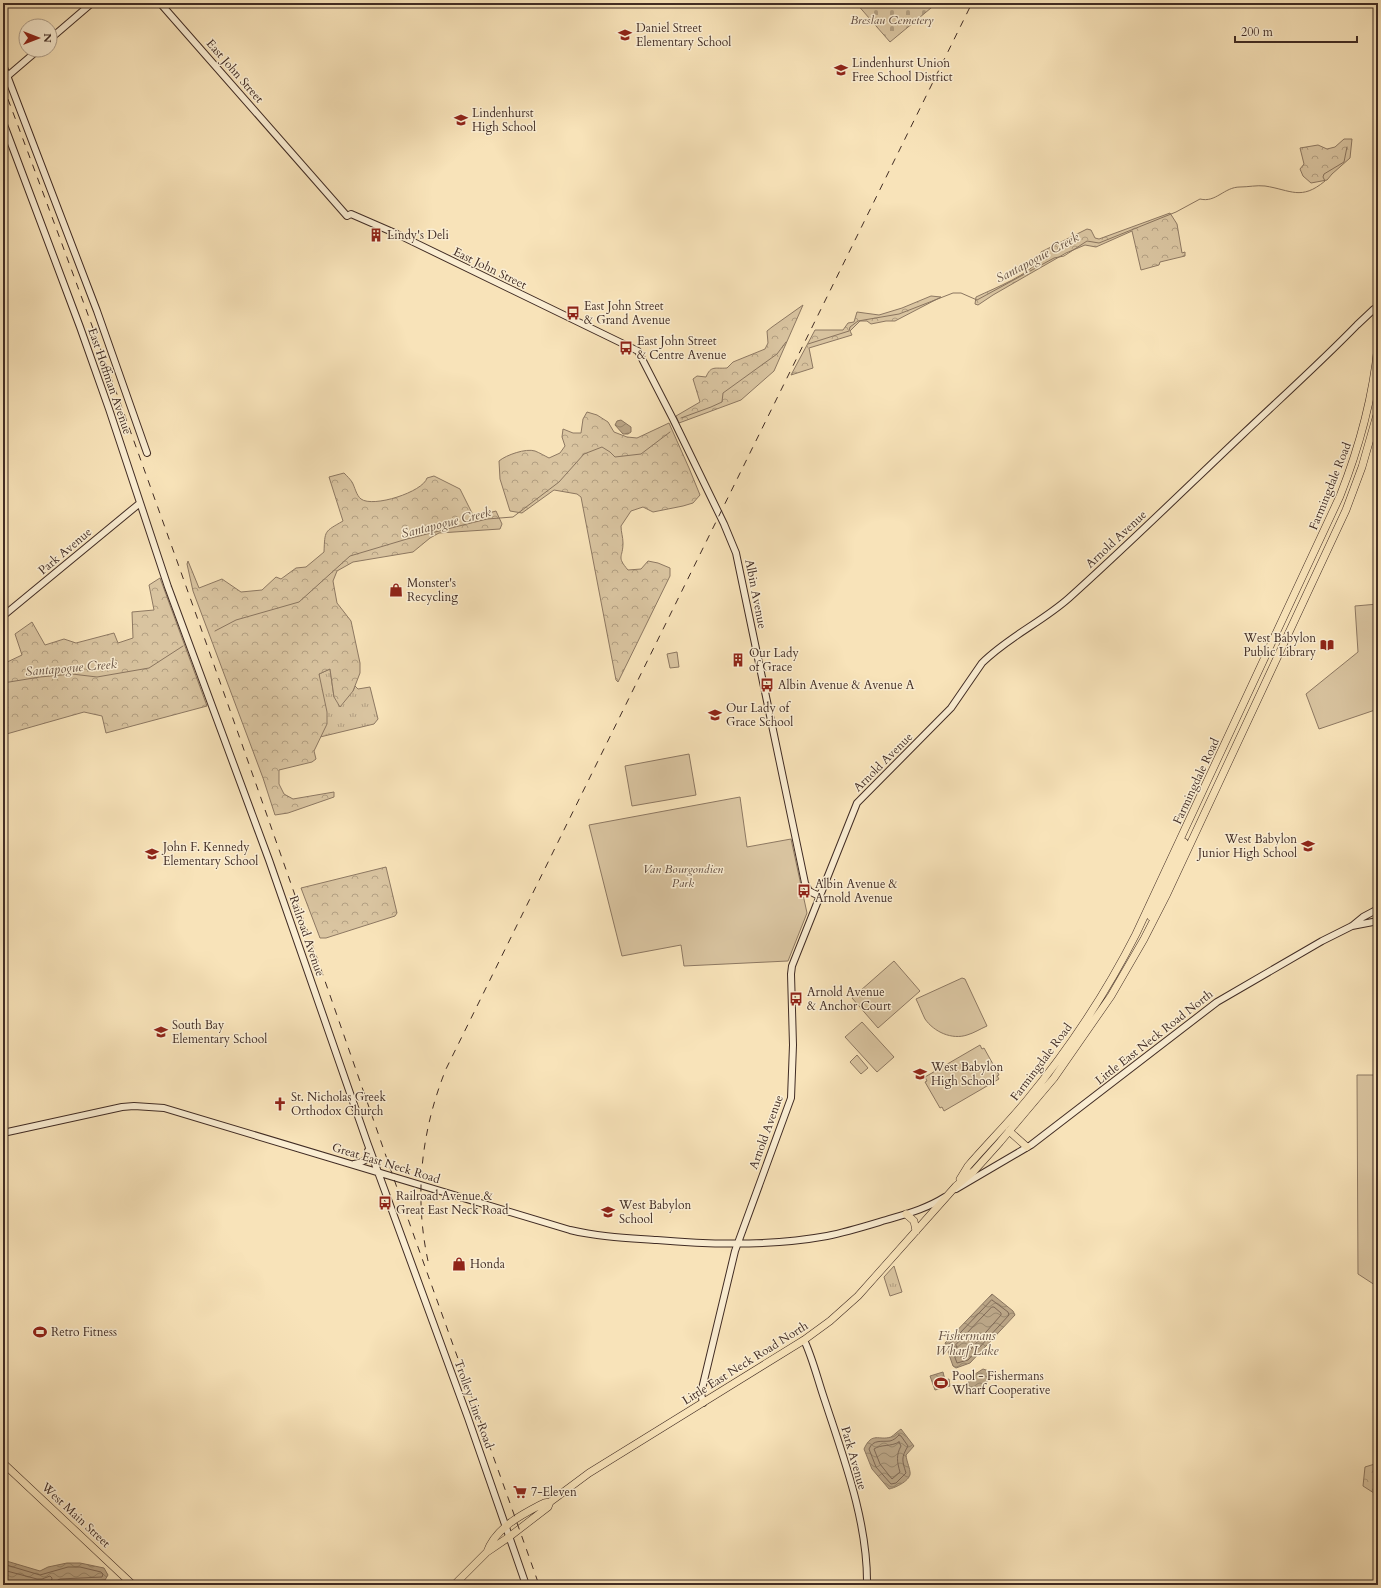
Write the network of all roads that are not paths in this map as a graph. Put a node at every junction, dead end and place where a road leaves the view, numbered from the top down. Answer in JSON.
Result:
{"nodes":[{"id":1,"x":92,"y":3,"type":"edge"},
{"id":2,"x":160,"y":3,"type":"edge"},
{"id":3,"x":58,"y":32,"type":"edge"},
{"id":4,"x":29,"y":58,"type":"edge"},
{"id":5,"x":3,"y":65,"type":"edge"},
{"id":6,"x":5,"y":78,"type":"edge"},
{"id":7,"x":3,"y":122,"type":"edge"},
{"id":8,"x":1378,"y":307,"type":"edge"},
{"id":9,"x":1378,"y":345,"type":"edge"},
{"id":10,"x":1368,"y":406,"type":"junction"},
{"id":11,"x":1378,"y":411,"type":"edge"},
{"id":12,"x":673,"y":419,"type":"joint"},
{"id":13,"x":1376,"y":428,"type":"edge"},
{"id":14,"x":147,"y":453,"type":"dead end"},
{"id":15,"x":140,"y":503,"type":"junction"},
{"id":16,"x":1317,"y":546,"type":"junction"},
{"id":17,"x":1308,"y":567,"type":"junction"},
{"id":18,"x":1317,"y":572,"type":"junction"},
{"id":19,"x":1308,"y":590,"type":"junction"},
{"id":20,"x":3,"y":616,"type":"edge"},
{"id":21,"x":191,"y":650,"type":"joint"},
{"id":22,"x":1244,"y":705,"type":"junction"},
{"id":23,"x":1235,"y":724,"type":"junction"},
{"id":24,"x":1244,"y":728,"type":"junction"},
{"id":25,"x":1236,"y":746,"type":"junction"},
{"id":26,"x":1189,"y":823,"type":"junction"},
{"id":27,"x":819,"y":896,"type":"junction"},
{"id":28,"x":1378,"y":909,"type":"edge"},
{"id":29,"x":1378,"y":921,"type":"edge"},
{"id":30,"x":1352,"y":926,"type":"junction"},
{"id":31,"x":1144,"y":939,"type":"junction"},
{"id":32,"x":1009,"y":1132,"type":"junction"},
{"id":33,"x":3,"y":1133,"type":"edge"},
{"id":34,"x":367,"y":1142,"type":"junction"},
{"id":35,"x":1027,"y":1147,"type":"junction"},
{"id":36,"x":352,"y":1164,"type":"junction"},
{"id":37,"x":378,"y":1172,"type":"junction"},
{"id":38,"x":956,"y":1186,"type":"junction"},
{"id":39,"x":949,"y":1194,"type":"junction"},
{"id":40,"x":906,"y":1214,"type":"junction"},
{"id":41,"x":929,"y":1216,"type":"joint"},
{"id":42,"x":399,"y":1230,"type":"joint"},
{"id":43,"x":916,"y":1231,"type":"junction"},
{"id":44,"x":738,"y":1243,"type":"junction"},
{"id":45,"x":804,"y":1340,"type":"junction"},
{"id":46,"x":703,"y":1403,"type":"junction"},
{"id":47,"x":3,"y":1463,"type":"edge"},
{"id":48,"x":550,"y":1502,"type":"junction"},
{"id":49,"x":506,"y":1527,"type":"junction"},
{"id":50,"x":509,"y":1537,"type":"junction"},
{"id":51,"x":487,"y":1552,"type":"junction"},
{"id":52,"x":133,"y":1585,"type":"edge"},
{"id":53,"x":454,"y":1585,"type":"edge"},
{"id":54,"x":526,"y":1585,"type":"edge"},
{"id":55,"x":868,"y":1585,"type":"edge"}],
"edges":[{"from":1,"to":3,"type":"street"},
{"from":2,"to":12,"type":"street","name":"East John Street"},
{"from":4,"to":6,"type":"street"},
{"from":5,"to":6,"type":"street","name":"East Hoffman Avenue"},
{"from":6,"to":14,"type":"street","name":"East Hoffman Avenue"},
{"from":7,"to":15,"type":"street","name":"East Hoffman Avenue"},
{"from":8,"to":27,"type":"street","name":"Arnold Avenue"},
{"from":9,"to":10,"type":"main road","name":"Farmingdale Road"},
{"from":10,"to":13,"type":"main road"},
{"from":10,"to":16,"type":"main road","name":"Farmingdale Road"},
{"from":11,"to":13,"type":"main road","name":"Farmingdale Road"},
{"from":12,"to":27,"type":"street","name":"Albin Avenue"},
{"from":13,"to":18,"type":"main road","name":"Farmingdale Road"},
{"from":15,"to":20,"type":"street","name":"Park Avenue"},
{"from":15,"to":21,"type":"street","name":"East Hoffman Avenue"},
{"from":16,"to":17,"type":"main road","name":"Farmingdale Road"},
{"from":16,"to":18,"type":"main road"},
{"from":17,"to":19,"type":"main road"},
{"from":17,"to":22,"type":"main road","name":"Farmingdale Road"},
{"from":18,"to":19,"type":"main road","name":"Farmingdale Road"},
{"from":19,"to":24,"type":"main road","name":"Farmingdale Road"},
{"from":21,"to":34,"type":"street","name":"Railroad Avenue"},
{"from":22,"to":23,"type":"main road","name":"Farmingdale Road"},
{"from":22,"to":24,"type":"main road"},
{"from":23,"to":25,"type":"main road"},
{"from":23,"to":26,"type":"main road","name":"Farmingdale Road"},
{"from":24,"to":25,"type":"main road","name":"Farmingdale Road"},
{"from":25,"to":31,"type":"main road","name":"Farmingdale Road"},
{"from":26,"to":31,"type":"main road"},
{"from":26,"to":38,"type":"main road","name":"Farmingdale Road"},
{"from":27,"to":44,"type":"street","name":"Arnold Avenue"},
{"from":28,"to":30,"type":"street","name":"Little East Neck Road North"},
{"from":29,"to":30,"type":"street"},
{"from":30,"to":35,"type":"street","name":"Little East Neck Road North"},
{"from":31,"to":32,"type":"main road","name":"Farmingdale Road"},
{"from":32,"to":35,"type":"main road"},
{"from":32,"to":38,"type":"main road","name":"Farmingdale Road"},
{"from":33,"to":36,"type":"street","name":"Great East Neck Road"},
{"from":34,"to":36,"type":"street"},
{"from":34,"to":37,"type":"street","name":"Railroad Avenue"},
{"from":35,"to":39,"type":"street","name":"Little East Neck Road North"},
{"from":36,"to":37,"type":"street","name":"Great East Neck Road"},
{"from":37,"to":42,"type":"street","name":"Railroad Avenue"},
{"from":37,"to":44,"type":"street","name":"Great East Neck Road"},
{"from":38,"to":39,"type":"main road","name":"Farmingdale Road"},
{"from":39,"to":40,"type":"street","name":"Great East Neck Road"},
{"from":39,"to":41,"type":"main road","name":"Farmingdale Road"},
{"from":40,"to":43,"type":"main road"},
{"from":40,"to":44,"type":"street","name":"Great East Neck Road"},
{"from":41,"to":43,"type":"main road","name":"Little East Neck Road North"},
{"from":42,"to":49,"type":"street","name":"Trolley Line Road"},
{"from":43,"to":45,"type":"main road","name":"Little East Neck Road North"},
{"from":44,"to":46,"type":"street","name":"Arnold Avenue"},
{"from":45,"to":46,"type":"main road","name":"Little East Neck Road North"},
{"from":45,"to":55,"type":"street","name":"Park Avenue"},
{"from":46,"to":48,"type":"main road","name":"Little East Neck Road North"},
{"from":47,"to":52,"type":"main road","name":"West Main Street"},
{"from":48,"to":49,"type":"main road","name":"Little East Neck Road North"},
{"from":48,"to":50,"type":"main road","name":"Little East Neck Road North"},
{"from":49,"to":50,"type":"street","name":"Trolley Line Road"},
{"from":49,"to":51,"type":"main road","name":"Little East Neck Road North"},
{"from":50,"to":51,"type":"main road","name":"Little East Neck Road North"},
{"from":50,"to":54,"type":"street","name":"Trolley Line Road"},
{"from":51,"to":53,"type":"main road","name":"Little East Neck Road North"}]}
